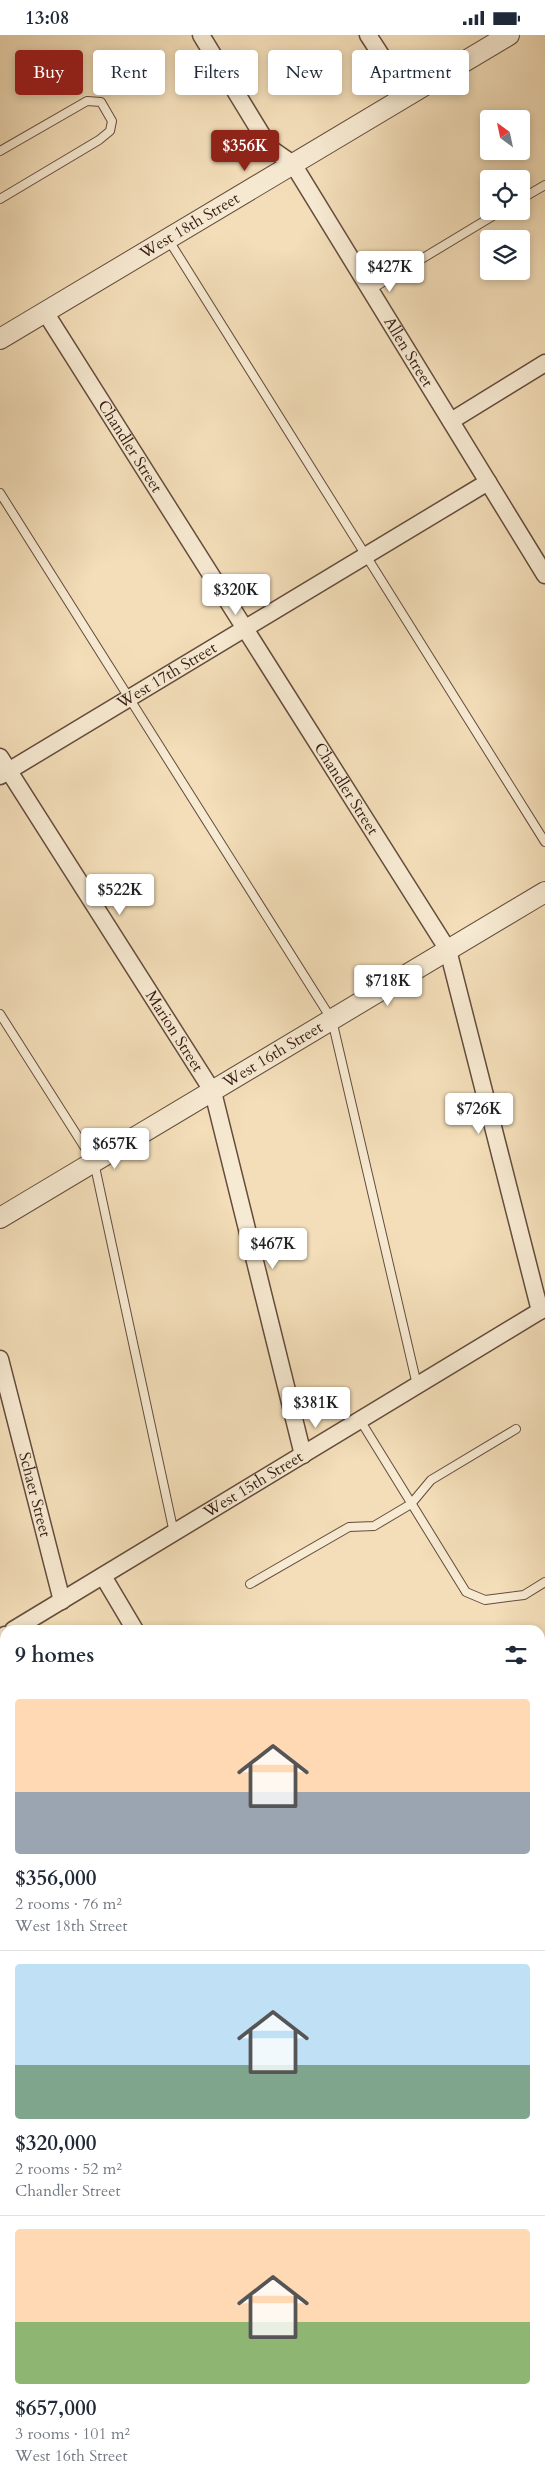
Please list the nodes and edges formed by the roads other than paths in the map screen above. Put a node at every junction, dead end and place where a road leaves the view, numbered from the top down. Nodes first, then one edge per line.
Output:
1 (202, 35) edge
2 (368, 35) edge
3 (508, 35) edge
4 (378, 50) edge
5 (469, 58) edge
6 (407, 95) edge
7 (0, 151) edge
8 (293, 164) junction
9 (545, 185) edge
10 (530, 194) edge
11 (0, 199) edge
12 (486, 220) edge
13 (168, 239) junction
14 (370, 290) junction
15 (45, 312) junction
16 (0, 339) edge
17 (545, 363) edge
18 (451, 421) junction
19 (488, 482) junction
20 (0, 493) edge
21 (366, 556) junction
22 (545, 575) edge
23 (245, 628) junction
24 (129, 698) junction
25 (3, 768) edge
26 (545, 842) edge
27 (545, 892) edge
28 (448, 950) junction
29 (0, 1014) edge
30 (332, 1020) junction
31 (213, 1092) junction
32 (94, 1162) junction
33 (0, 1218) edge
34 (542, 1310) edge
35 (0, 1359) edge
36 (418, 1385) junction
37 (360, 1420) junction
38 (516, 1429) dead end
39 (303, 1455) junction
40 (411, 1504) junction
41 (174, 1533) junction
42 (103, 1576) junction
43 (545, 1582) edge
44 (250, 1585) dead end
45 (62, 1601) junction
46 (21, 1625) edge
47 (132, 1625) edge

1 - 8 street, Allen Street
2 - 4 street
3 - 5 street, West 18th Street
6 - 8 street, West 18th Street
7 - 11 lane
8 - 13 street, West 18th Street
8 - 14 street, Allen Street
9 - 10 lane
12 - 14 lane
13 - 15 street, West 18th Street
13 - 21 lane
14 - 18 street, Allen Street
15 - 16 street, West 18th Street
15 - 23 street, Chandler Street
17 - 18 street
18 - 19 street, Allen Street
19 - 21 street, West 17th Street
19 - 22 street, Allen Street
20 - 24 lane
21 - 23 street, West 17th Street
21 - 26 lane
23 - 24 street, West 17th Street
23 - 28 street, Chandler Street
24 - 25 street, West 17th Street
24 - 30 lane
25 - 31 street, Marion Street
27 - 28 street, West 16th Street
28 - 30 street, West 16th Street
28 - 34 street, Chandler Street
29 - 32 lane
30 - 31 street, West 16th Street
30 - 36 lane
31 - 32 street, West 16th Street
31 - 39 street, Marion Street
32 - 33 street, West 16th Street
32 - 41 lane
34 - 36 street, West 15th Street
35 - 45 street, Schaer Street
36 - 37 street, West 15th Street
37 - 39 street, West 15th Street
37 - 40 lane
38 - 40 lane
39 - 41 street, West 15th Street
40 - 43 lane
40 - 44 lane
41 - 42 street, West 15th Street
42 - 45 street, West 15th Street
42 - 47 street
45 - 46 street, West 15th Street

